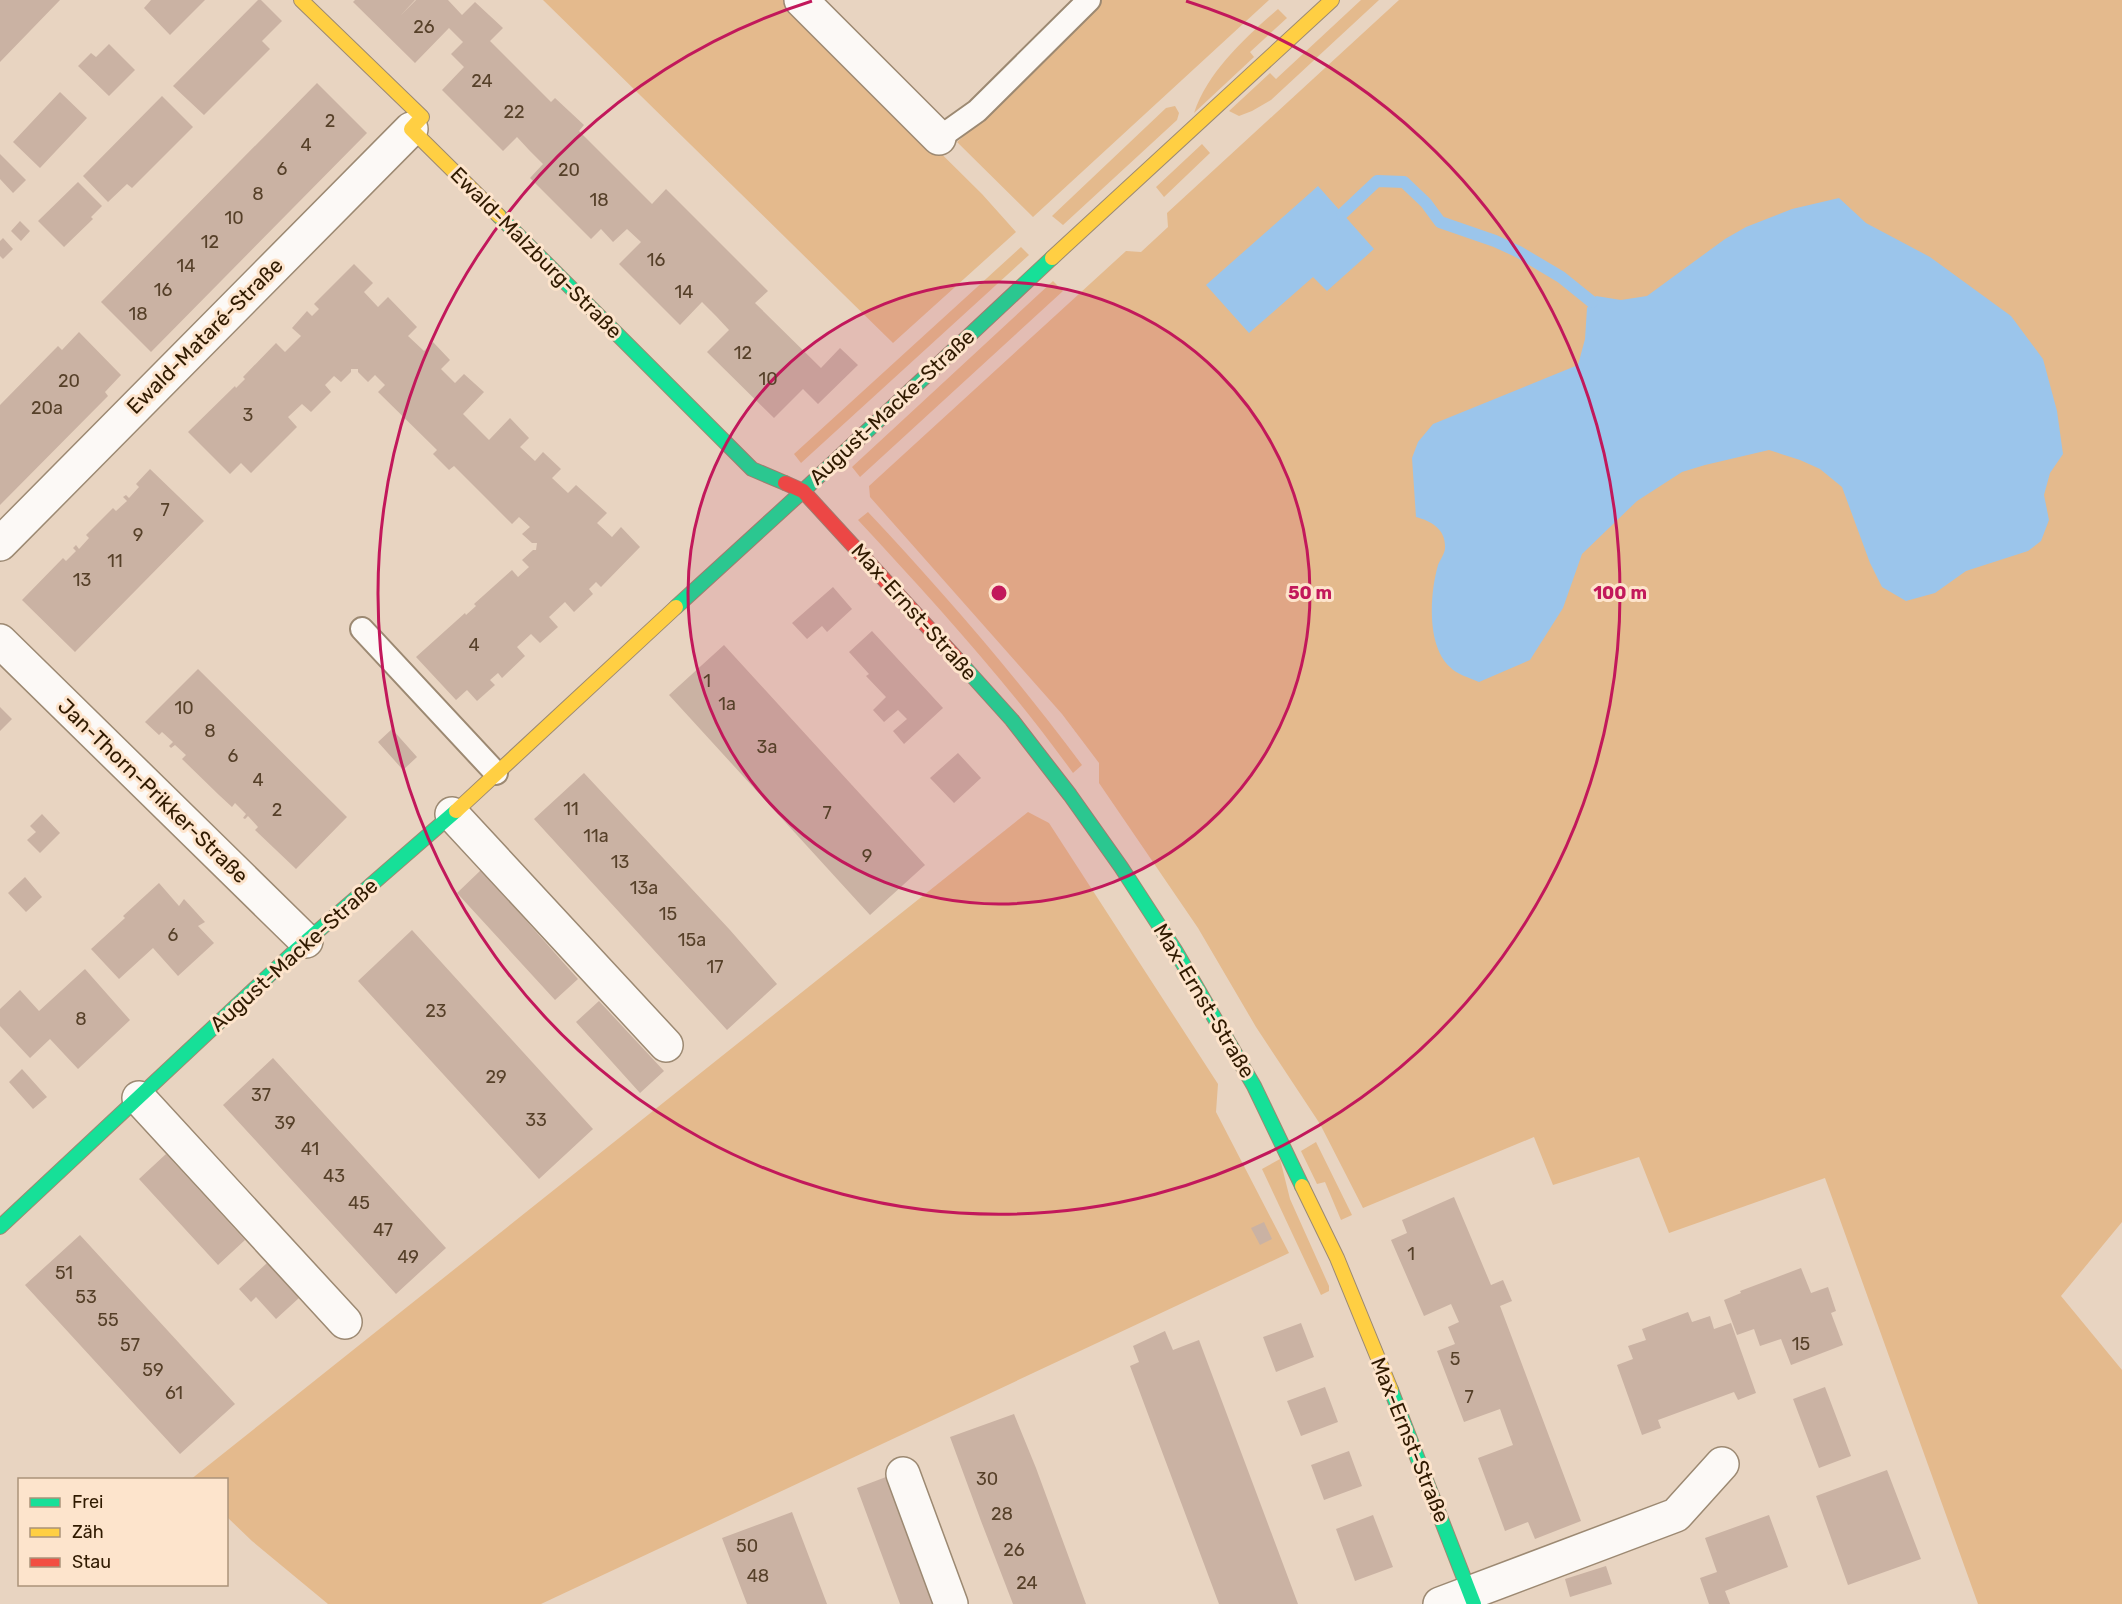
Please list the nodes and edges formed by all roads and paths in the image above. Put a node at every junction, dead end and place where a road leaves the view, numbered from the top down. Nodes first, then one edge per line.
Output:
1 (302, 0) edge
2 (801, 0) edge
3 (1089, 0) edge
4 (1321, 3) edge
5 (411, 129) junction
6 (939, 138) joint
7 (803, 492) junction
8 (0, 544) edge
9 (362, 629) dead end
10 (0, 641) edge
11 (496, 773) junction
12 (452, 814) junction
13 (306, 941) junction
14 (666, 1045) dead end
15 (139, 1098) junction
16 (0, 1227) edge
17 (345, 1322) dead end
18 (1722, 1464) dead end
19 (903, 1474) dead end
20 (1461, 1600) edge
21 (951, 1604) edge

1 - 5 street
2 - 6 street
3 - 6 lane
4 - 7 street, August-Macke-Straße
5 - 7 street, Ewald-Malzburg-Straße
5 - 8 street, Ewald-Mataré-Straße
7 - 11 street, August-Macke-Straße
7 - 20 street, Max-Ernst-Straße
9 - 11 lane
10 - 13 street, Jan-Thorn-Prikker-Straße
11 - 12 street, August-Macke-Straße
12 - 13 street, August-Macke-Straße
12 - 14 street
13 - 15 street, August-Macke-Straße
15 - 16 street, August-Macke-Straße
15 - 17 street
18 - 20 street, Max-Ernst-Straße
19 - 21 street

